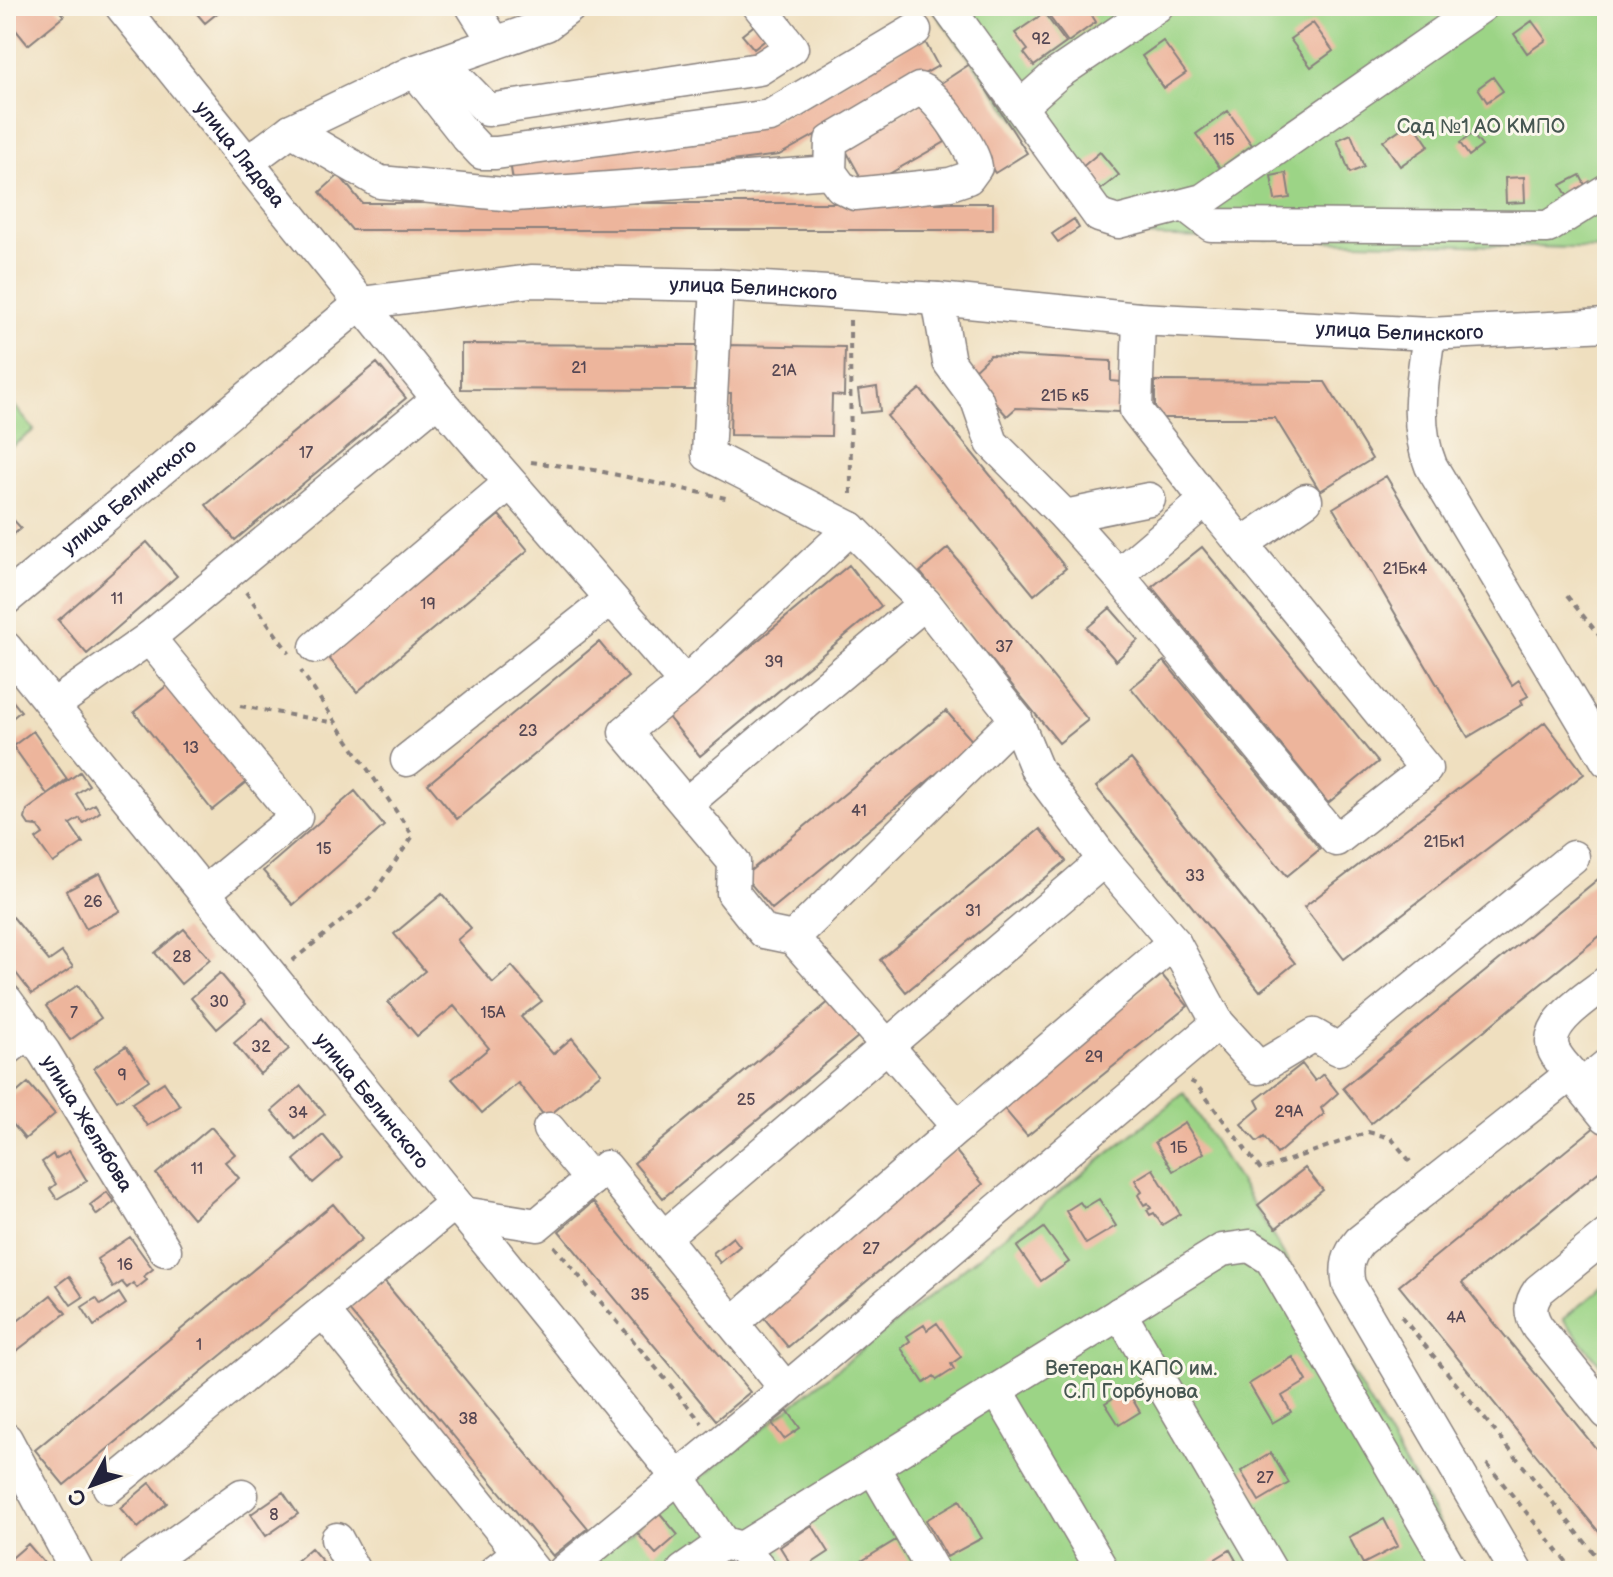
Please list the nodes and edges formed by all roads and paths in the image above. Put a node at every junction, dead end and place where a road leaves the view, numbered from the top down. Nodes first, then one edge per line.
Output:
1 (121, 6) edge
2 (472, 6) edge
3 (571, 6) edge
4 (947, 6) edge
5 (1157, 6) edge
6 (1482, 6) edge
7 (768, 9) edge
8 (915, 30) dead end
9 (495, 43) junction
10 (428, 66) junction
11 (1021, 106) junction
12 (291, 130) junction
13 (248, 162) junction
14 (830, 172) dead end
15 (1607, 190) edge
16 (1185, 205) junction
17 (717, 285) junction
18 (850, 294) junction
19 (938, 299) junction
20 (361, 303) junction
21 (1139, 319) junction
22 (1607, 325) edge
23 (1429, 334) junction
24 (438, 399) junction
25 (487, 456) junction
26 (510, 483) junction
27 (734, 499) dead end
28 (1149, 499) dead end
29 (1206, 500) junction
30 (1306, 500) dead end
31 (1065, 516) junction
32 (851, 528) junction
33 (1242, 544) junction
34 (230, 571) junction
35 (1118, 575) junction
36 (1567, 596) dead end
37 (6, 599) edge
38 (611, 599) junction
39 (925, 603) junction
40 (149, 638) junction
41 (1607, 645) edge
42 (316, 647) dead end
43 (6, 648) edge
44 (685, 683) junction
45 (197, 698) junction
46 (54, 705) junction
47 (1016, 719) junction
48 (336, 723) junction
49 (407, 760) dead end
50 (1607, 761) edge
51 (686, 804) junction
52 (1573, 857) dead end
53 (1104, 860) junction
54 (205, 892) junction
55 (793, 938) junction
56 (1174, 942) junction
57 (272, 977) junction
58 (1607, 982) edge
59 (6, 1000) edge
60 (1218, 1023) junction
61 (18, 1040) edge
62 (888, 1046) junction
63 (1607, 1065) edge
64 (1165, 1069) junction
65 (1576, 1080) junction
66 (1606, 1117) edge
67 (958, 1127) junction
68 (549, 1129) dead end
69 (591, 1180) junction
70 (1430, 1186) junction
71 (459, 1208) junction
72 (537, 1225) junction
73 (1607, 1235) edge
74 (664, 1237) junction
75 (165, 1250) dead end
76 (323, 1311) junction
77 (1120, 1313) junction
78 (1400, 1314) dead end
79 (734, 1322) junction
80 (786, 1389) junction
81 (997, 1390) junction
82 (1607, 1413) edge
83 (6, 1439) edge
84 (719, 1444) junction
85 (873, 1467) junction
86 (677, 1479) junction
87 (109, 1487) dead end
88 (242, 1495) dead end
89 (337, 1539) dead end
90 (742, 1554) edge
91 (516, 1565) edge
92 (1607, 1569) edge
93 (77, 1571) edge
94 (136, 1571) edge
95 (354, 1571) edge
96 (564, 1571) edge
97 (683, 1571) edge
98 (933, 1571) edge
99 (1103, 1571) edge
100 (1271, 1571) edge
101 (1452, 1571) edge
102 (1516, 1571) edge

1 - 13 street, улица Лядова
2 - 9 street
3 - 9 street
4 - 11 street
5 - 11 street
6 - 16 street
7 - 10 street
8 - 10 street
9 - 10 street
10 - 12 street
11 - 16 street
12 - 13 street
12 - 14 street
13 - 20 street, улица Лядова
15 - 16 street
17 - 18 street, улица Белинского
17 - 20 street, улица Белинского
17 - 32 street
18 - 19 street, улица Белинского
18 - 32 path
19 - 21 street, улица Белинского
19 - 31 street
20 - 24 street, улица Лядова
20 - 37 street, улица Белинского
21 - 23 street, улица Белинского
21 - 29 street
22 - 23 street, улица Белинского
23 - 50 street
24 - 25 street, улица Лядова
24 - 34 street
25 - 26 street, улица Лядова
25 - 27 path
26 - 38 street, улица Лядова
26 - 42 street
28 - 31 street
29 - 33 street
29 - 35 street
30 - 33 street
31 - 35 street
32 - 39 street
32 - 44 street
33 - 35 street
34 - 40 street
34 - 48 path
36 - 41 path
38 - 44 street, улица Лядова
38 - 49 street
39 - 47 street
39 - 51 street
40 - 45 street
40 - 46 street
43 - 46 street, улица Белинского
44 - 51 street
45 - 48 path
45 - 54 street
46 - 54 street, улица Белинского
47 - 53 street
47 - 55 street
48 - 57 path
51 - 55 street
52 - 60 street
53 - 56 street
53 - 62 street
54 - 57 street, улица Белинского
55 - 62 street
56 - 60 street
56 - 67 street
57 - 71 street, улица Белинского
58 - 65 street
59 - 61 street, улица Желябова
60 - 64 street
61 - 75 street, улица Желябова
62 - 67 street
62 - 74 street
63 - 65 street
64 - 70 path
64 - 80 street
65 - 66 street
65 - 70 street
67 - 79 street
68 - 69 street
69 - 72 street
69 - 74 street
70 - 102 street
71 - 72 street
71 - 76 street
71 - 86 street, улица Белинского
72 - 84 path
73 - 82 street
74 - 79 street
76 - 87 street
76 - 91 street
77 - 81 street
77 - 100 street
77 - 101 street
78 - 92 path
79 - 80 street
80 - 84 street
81 - 85 street
81 - 99 street
83 - 93 street
84 - 86 street
85 - 90 street
85 - 98 street
86 - 90 street, улица Белинского
86 - 96 street
88 - 94 street
89 - 95 street
90 - 97 street

